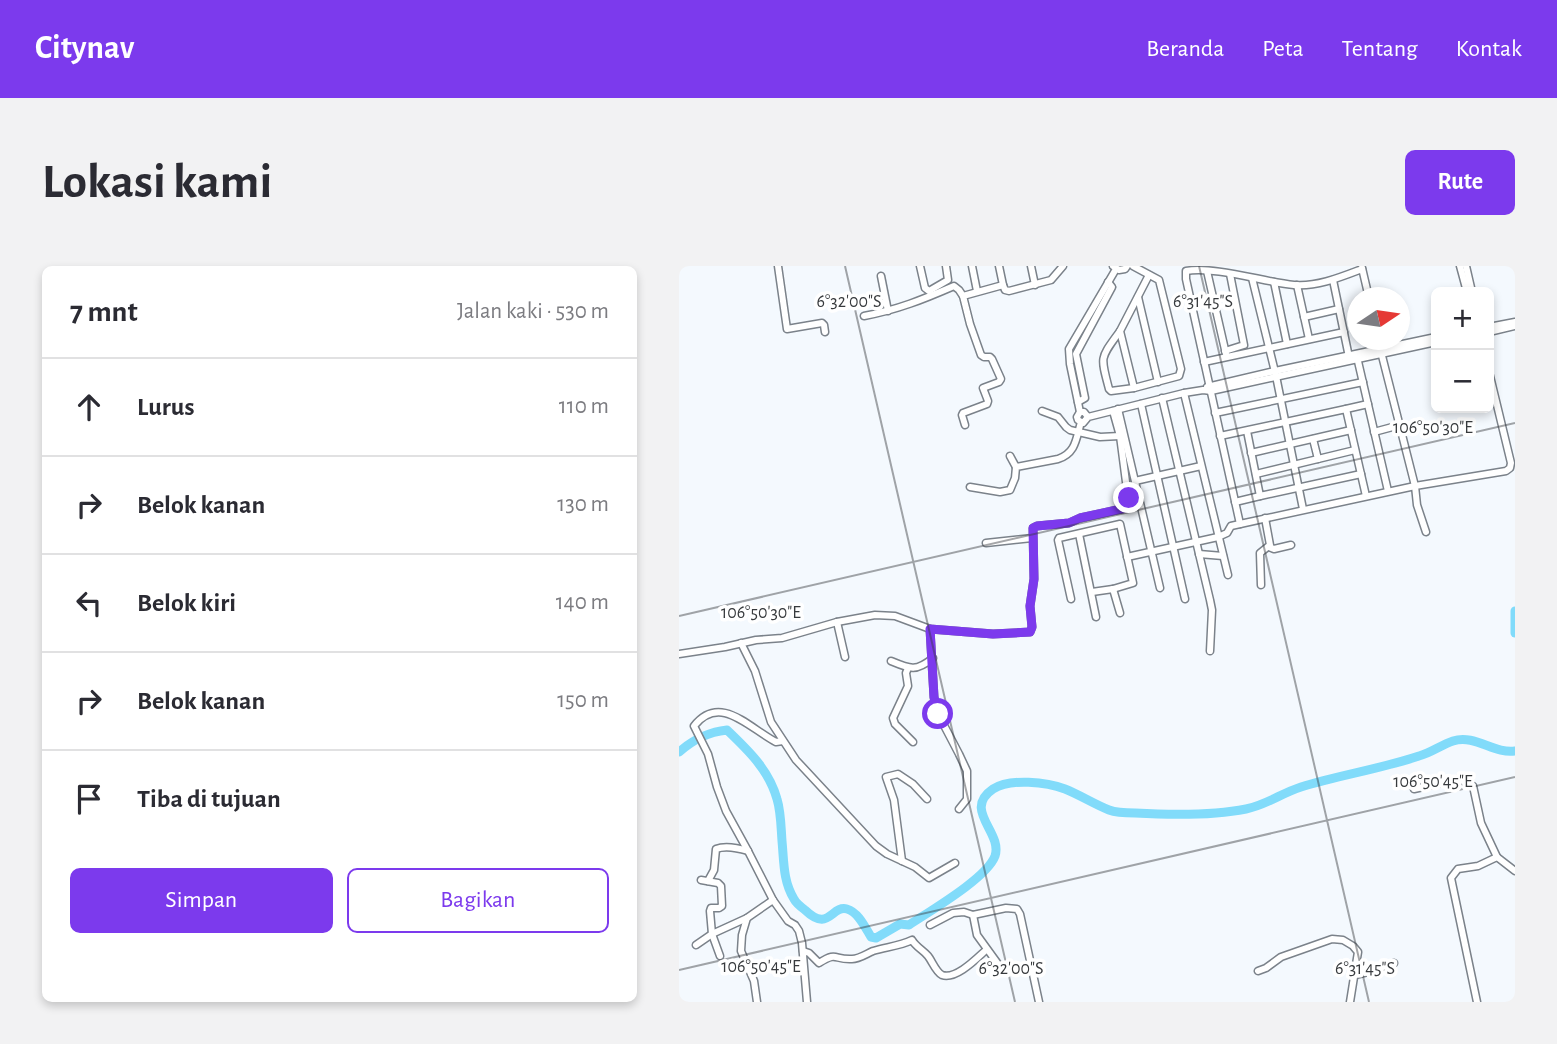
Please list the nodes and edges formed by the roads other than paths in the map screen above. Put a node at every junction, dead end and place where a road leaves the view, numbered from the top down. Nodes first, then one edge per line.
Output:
1 (778, 266) edge
2 (920, 266) edge
3 (946, 266) edge
4 (972, 266) edge
5 (999, 266) edge
6 (1031, 266) edge
7 (1063, 266) edge
8 (1127, 266) edge
9 (1133, 266) edge
10 (1460, 266) edge
11 (1466, 266) edge
12 (1114, 268) edge
13 (1362, 268) edge
14 (1207, 271) junction
15 (1230, 274) junction
16 (1149, 275) junction
17 (881, 276) dead end
18 (1252, 278) junction
19 (1333, 280) junction
20 (1274, 282) junction
21 (1003, 285) junction
22 (1035, 285) junction
23 (1297, 285) junction
24 (1366, 287) edge
25 (1466, 287) edge
26 (1471, 287) edge
27 (978, 291) junction
28 (963, 296) junction
29 (1138, 297) junction
30 (1339, 309) junction
31 (888, 311) junction
32 (1129, 313) junction
33 (864, 316) dead end
34 (1304, 317) junction
35 (1143, 321) junction
36 (1515, 324) edge
37 (1494, 328) edge
38 (1120, 331) junction
39 (825, 332) dead end
40 (1344, 332) junction
41 (1309, 339) junction
42 (1431, 341) edge
43 (1287, 344) junction
44 (1268, 348) junction
45 (1381, 351) junction
46 (1226, 354) junction
47 (1353, 357) junction
48 (1204, 362) junction
49 (1275, 373) junction
50 (1159, 382) junction
51 (1363, 382) junction
52 (1134, 388) junction
53 (1207, 389) junction
54 (1184, 393) junction
55 (1494, 393) edge
56 (1162, 398) junction
57 (1281, 400) junction
58 (1141, 404) junction
59 (1368, 404) junction
60 (1346, 409) junction
61 (1116, 410) junction
62 (1042, 411) dead end
63 (1080, 412) junction
64 (1215, 413) junction
65 (1088, 417) junction
66 (1081, 422) junction
67 (1286, 422) junction
68 (965, 425) dead end
69 (1400, 425) junction
70 (1247, 430) junction
71 (1351, 430) junction
72 (1078, 432) junction
73 (1374, 432) junction
74 (1120, 436) junction
75 (1220, 436) junction
76 (1313, 439) junction
77 (1290, 444) junction
78 (1355, 450) junction
79 (1251, 453) junction
80 (1010, 456) dead end
81 (1318, 459) junction
82 (1294, 465) junction
83 (1201, 466) junction
84 (1016, 467) junction
85 (1178, 471) junction
86 (1256, 474) junction
87 (1361, 474) junction
88 (1157, 476) junction
89 (1135, 481) junction
90 (1415, 486) junction
91 (970, 487) dead end
92 (1299, 488) junction
93 (1388, 491) junction
94 (1260, 496) junction
95 (1366, 496) junction
96 (1235, 502) junction
97 (1304, 509) junction
98 (1265, 518) junction
99 (1240, 524) junction
100 (1426, 533) dead end
101 (1079, 534) junction
102 (1218, 537) junction
103 (1032, 538) junction
104 (1195, 541) junction
105 (986, 543) dead end
106 (1291, 545) dead end
107 (1174, 546) junction
108 (1269, 547) junction
109 (1151, 552) junction
110 (1199, 554) junction
111 (1223, 556) junction
112 (1127, 557) junction
113 (1228, 575) dead end
114 (1262, 585) dead end
115 (1160, 588) dead end
116 (1114, 589) junction
117 (1092, 592) junction
118 (1070, 599) dead end
119 (1185, 599) dead end
120 (1120, 613) dead end
121 (1096, 617) dead end
122 (837, 622) junction
123 (930, 629) junction
124 (741, 643) junction
125 (1210, 651) dead end
126 (679, 654) edge
127 (845, 657) dead end
128 (933, 658) junction
129 (891, 661) dead end
130 (908, 668) junction
131 (783, 741) junction
132 (913, 742) dead end
133 (1414, 789) dead end
134 (927, 799) dead end
135 (959, 809) dead end
136 (748, 851) junction
137 (1497, 857) junction
138 (902, 861) junction
139 (955, 863) dead end
140 (1515, 871) edge
141 (773, 900) junction
142 (973, 915) junction
143 (747, 918) junction
144 (930, 925) dead end
145 (712, 934) junction
146 (696, 945) dead end
147 (986, 950) junction
148 (803, 951) junction
149 (720, 956) dead end
150 (1394, 963) dead end
151 (998, 964) dead end
152 (1258, 971) dead end
153 (1355, 975) junction
154 (757, 1002) edge
155 (807, 1002) edge
156 (1039, 1002) edge
157 (1350, 1002) edge
158 (1477, 1002) edge

1 - 39 street
2 - 3 street
4 - 27 street
5 - 21 street
6 - 22 street
7 - 22 street
8 - 12 street
9 - 16 street
10 - 25 street
11 - 26 street
12 - 63 street
13 - 19 street
13 - 24 street
14 - 15 street
14 - 46 street
14 - 48 street
15 - 18 street
15 - 46 street
16 - 29 street
16 - 50 street
17 - 31 street
18 - 20 street
18 - 44 street
19 - 23 street
19 - 30 street
20 - 23 street
20 - 43 street
21 - 22 street
21 - 27 street
23 - 34 street
27 - 28 street
28 - 31 street
28 - 68 street
29 - 32 street
29 - 35 street
30 - 34 street
30 - 40 street
31 - 33 street
32 - 35 street
32 - 38 street
34 - 41 street
35 - 50 street
36 - 37 street
38 - 52 street
38 - 52 street
40 - 41 street
40 - 47 street
41 - 43 street
42 - 45 street
43 - 44 street
44 - 46 street
44 - 49 street
45 - 47 street
45 - 69 street
46 - 48 street
47 - 49 street
47 - 51 street
48 - 53 street
49 - 53 street
49 - 57 street
50 - 52 street
51 - 57 street
51 - 59 street
53 - 54 street
53 - 64 street
54 - 56 street
54 - 83 street
55 - 90 street
56 - 58 street
56 - 85 street
57 - 64 street
57 - 67 street
58 - 61 street
58 - 88 street
59 - 60 street
59 - 73 street
60 - 67 street
60 - 71 street
61 - 65 street
61 - 74 street
61 - 89 street
62 - 72 street
63 - 65 street
63 - 66 street
64 - 75 street
65 - 66 street
66 - 72 street
67 - 70 street
67 - 77 street
69 - 73 street
69 - 90 street
70 - 75 street
70 - 79 street
71 - 76 street
71 - 78 street
72 - 74 street
72 - 84 street
73 - 93 street
74 - 103 street
75 - 96 street
76 - 77 street
76 - 81 street
77 - 79 street
77 - 82 street
78 - 81 street
78 - 87 street
79 - 86 street
80 - 84 street
81 - 82 street
82 - 86 street
82 - 92 street
83 - 85 street
83 - 102 street
84 - 91 street
85 - 88 street
85 - 104 street
86 - 94 street
87 - 92 street
87 - 95 street
88 - 89 street
88 - 107 street
89 - 109 street
90 - 93 street
90 - 100 street
92 - 94 street
92 - 97 street
93 - 95 street
94 - 96 street
95 - 97 street
96 - 99 street
97 - 98 street
98 - 99 street
98 - 108 street
99 - 102 street
101 - 112 street
101 - 117 street
101 - 118 street
102 - 104 street
102 - 111 street
103 - 105 street
103 - 123 street
104 - 107 street
104 - 110 street
106 - 108 street
107 - 109 street
107 - 119 street
108 - 114 street
109 - 112 street
109 - 115 street
110 - 111 street
110 - 125 street
111 - 113 street
112 - 116 street
116 - 117 street
116 - 120 street
117 - 121 street
122 - 123 street
122 - 124 street
122 - 127 street
123 - 128 street
124 - 126 street
124 - 131 street
128 - 130 street
128 - 135 street
129 - 130 street
130 - 132 street
131 - 136 street
131 - 138 street
133 - 137 street
134 - 138 street
136 - 141 street
136 - 145 street
137 - 140 street
137 - 158 street
138 - 139 street
141 - 143 street
141 - 148 street
142 - 144 street
142 - 147 street
142 - 156 street
143 - 145 street
143 - 154 street
145 - 146 street
145 - 149 street
147 - 148 street
147 - 151 street
148 - 155 street
150 - 153 street
152 - 153 street
153 - 157 street

